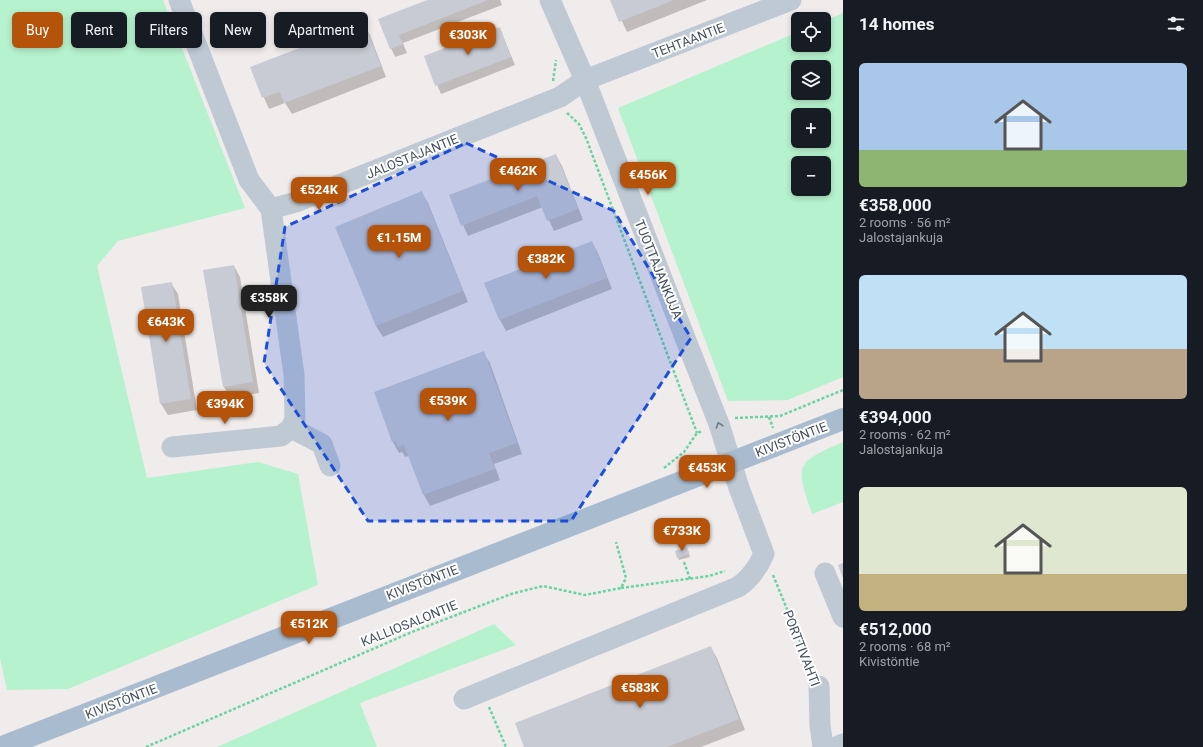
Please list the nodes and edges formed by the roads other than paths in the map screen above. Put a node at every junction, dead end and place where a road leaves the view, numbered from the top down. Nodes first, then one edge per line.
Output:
1 (179, 0) edge
2 (550, 0) edge
3 (791, 0) edge
4 (584, 80) junction
5 (271, 209) junction
6 (843, 418) edge
7 (305, 428) junction
8 (172, 447) dead end
9 (730, 462) junction
10 (330, 466) dead end
11 (825, 573) dead end
12 (843, 617) edge
13 (819, 686) road end
14 (464, 699) dead end
15 (843, 744) edge
16 (2, 747) edge
17 (823, 747) edge
18 (836, 747) edge

1 - 5 street
2 - 4 street, TUOTTAJANKUJA
3 - 4 street, TEHTAANTIE
4 - 5 street, JALOSTAJANTIE
9 -> 4 street, TUOTTAJANKUJA
5 - 7 street
6 - 9 main road, KIVISTÖNTIE
7 - 8 street
7 - 10 street
9 - 14 street, TUOTTAJANKUJA
9 - 16 main road, KIVISTÖNTIE
11 - 12 street
13 - 17 street, PORTTIVAHTI
15 - 18 street

